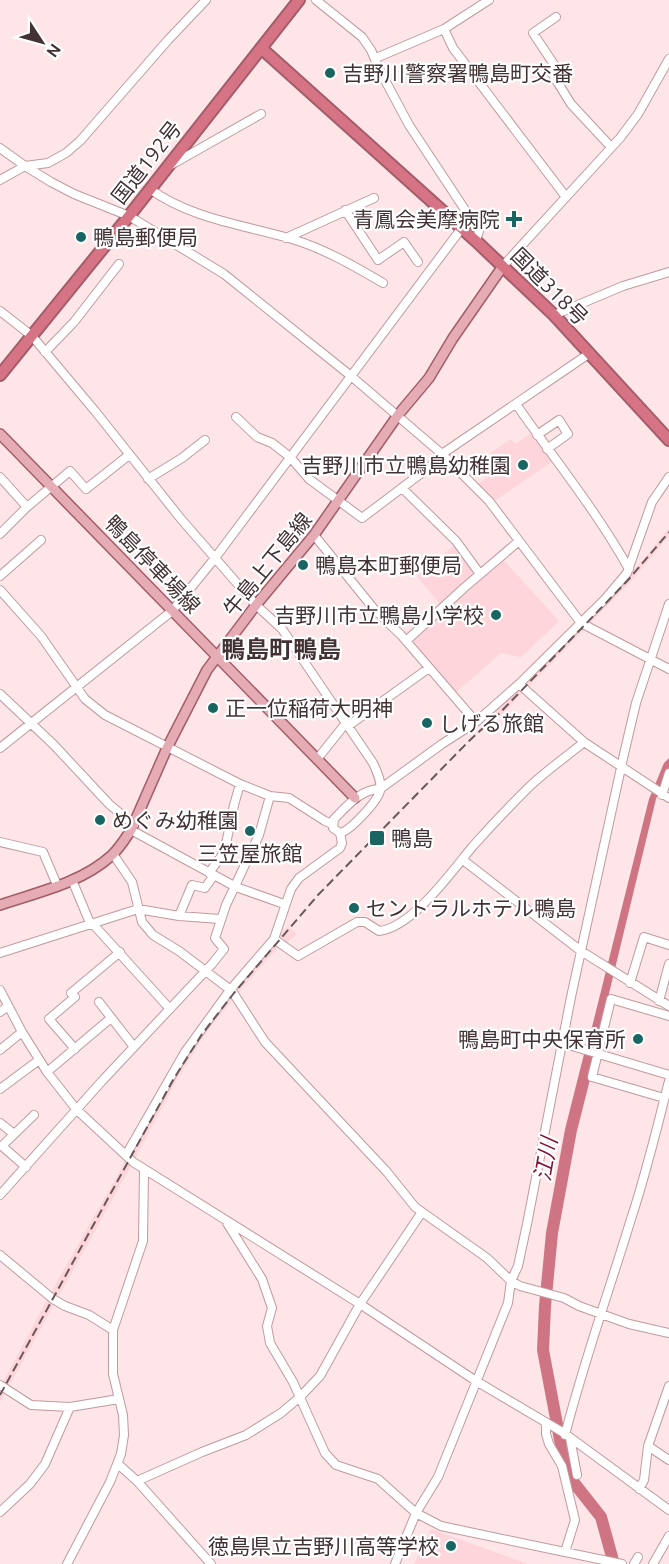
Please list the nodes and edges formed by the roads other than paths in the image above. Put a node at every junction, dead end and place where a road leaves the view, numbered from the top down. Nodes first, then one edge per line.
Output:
1 (206, 0) edge
2 (299, 0) edge
3 (316, 0) edge
4 (489, 0) edge
5 (556, 17) dead end
6 (444, 29) junction
7 (261, 48) junction
8 (376, 58) junction
9 (669, 59) edge
10 (261, 114) dead end
11 (611, 147) junction
12 (0, 148) edge
13 (26, 166) junction
14 (168, 166) junction
15 (0, 180) edge
16 (150, 189) junction
17 (566, 197) junction
18 (374, 198) dead end
19 (345, 210) junction
20 (129, 216) junction
21 (461, 228) junction
22 (286, 238) junction
23 (476, 241) junction
24 (418, 262) dead end
25 (119, 264) dead end
26 (503, 266) junction
27 (669, 272) edge
28 (383, 283) dead end
29 (0, 311) edge
30 (554, 315) junction
31 (32, 336) junction
32 (45, 352) junction
33 (590, 353) junction
34 (0, 375) edge
35 (351, 376) junction
36 (516, 404) junction
37 (398, 415) junction
38 (236, 417) dead end
39 (0, 434) edge
40 (537, 435) junction
41 (205, 440) dead end
42 (669, 440) edge
43 (547, 449) junction
44 (129, 455) junction
45 (443, 455) junction
46 (290, 457) junction
47 (0, 477) edge
48 (669, 477) edge
49 (148, 479) junction
50 (52, 485) junction
51 (402, 488) junction
52 (338, 502) junction
53 (27, 507) junction
54 (0, 534) edge
55 (314, 535) junction
56 (41, 540) dead end
57 (519, 541) junction
58 (215, 558) junction
59 (628, 569) junction
60 (480, 574) junction
61 (0, 576) edge
62 (0, 590) edge
63 (669, 603) edge
64 (256, 605) junction
65 (172, 611) junction
66 (580, 623) junction
67 (406, 641) junction
68 (218, 656) junction
69 (651, 660) junction
70 (429, 668) junction
71 (668, 669) edge
72 (519, 684) junction
73 (76, 687) junction
74 (1, 696) edge
75 (476, 722) junction
76 (30, 723) junction
77 (347, 725) junction
78 (584, 742) junction
79 (0, 748) edge
80 (168, 748) junction
81 (318, 758) junction
82 (622, 767) junction
83 (669, 773) edge
84 (240, 784) junction
85 (380, 789) junction
86 (270, 796) junction
87 (664, 796) edge
88 (355, 798) junction
89 (367, 810) junction
90 (332, 824) junction
91 (132, 827) junction
92 (340, 833) junction
93 (0, 842) edge
94 (113, 855) junction
95 (463, 860) junction
96 (212, 874) junction
97 (72, 880) junction
98 (57, 885) junction
99 (236, 887) junction
100 (0, 904) edge
101 (284, 904) junction
102 (138, 909) junction
103 (179, 916) junction
104 (220, 919) junction
105 (91, 923) junction
106 (274, 939) junction
107 (669, 945) edge
108 (582, 951) junction
109 (120, 952) junction
110 (0, 953) edge
111 (669, 964) edge
112 (204, 971) junction
113 (630, 983) junction
114 (0, 990) edge
115 (230, 990) junction
116 (659, 1001) junction
117 (99, 1002) dead end
118 (8, 1006) junction
119 (669, 1006) edge
120 (170, 1009) junction
121 (0, 1012) edge
122 (669, 1016) edge
123 (111, 1018) junction
124 (22, 1032) junction
125 (562, 1043) junction
126 (134, 1047) junction
127 (75, 1049) junction
128 (0, 1050) edge
129 (598, 1054) junction
130 (39, 1060) junction
131 (47, 1072) junction
132 (669, 1075) edge
133 (669, 1081) edge
134 (0, 1089) edge
135 (664, 1098) junction
136 (76, 1110) junction
137 (34, 1115) dead end
138 (0, 1123) edge
139 (14, 1134) junction
140 (126, 1155) junction
141 (26, 1167) junction
142 (144, 1169) junction
143 (0, 1196) edge
144 (422, 1212) junction
145 (226, 1221) junction
146 (0, 1256) edge
147 (511, 1281) junction
148 (360, 1304) junction
149 (600, 1313) junction
150 (113, 1330) junction
151 (669, 1333) edge
152 (476, 1381) junction
153 (0, 1385) edge
154 (669, 1386) edge
155 (300, 1397) junction
156 (118, 1399) junction
157 (70, 1407) junction
158 (548, 1424) junction
159 (566, 1435) junction
160 (648, 1446) junction
161 (669, 1460) edge
162 (118, 1464) junction
163 (578, 1475) dead end
164 (137, 1481) junction
165 (639, 1490) junction
166 (669, 1510) edge
167 (0, 1512) edge
168 (416, 1513) junction
169 (669, 1536) edge
170 (565, 1552) junction
171 (67, 1564) edge
172 (211, 1564) edge
173 (395, 1564) edge
174 (622, 1564) edge
175 (653, 1564) edge

1 - 13 street
2 - 7 highway, 国道192号
3 - 8 street
4 - 6 street
5 - 11 street
6 - 8 street
6 - 17 street
7 - 14 highway, 国道192号
7 - 21 highway, 国道318号
8 - 23 street
9 - 11 street
10 - 14 street
11 - 17 street
12 - 13 street
13 - 15 street
13 - 20 street
14 - 16 highway, 国道192号
16 - 20 highway, 国道192号
16 - 22 street
17 - 26 street
18 - 19 street
19 - 22 street
19 - 24 street
20 - 31 highway, 国道192号
20 - 35 street
21 - 23 highway, 国道318号
21 - 35 street
22 - 28 street
23 - 26 highway, 国道318号
25 - 32 street
26 - 30 highway, 国道318号
26 - 37 main road, 牛島上下島線
27 - 30 street
29 - 31 street
30 - 33 highway, 国道318号
31 - 32 street
31 - 34 highway, 国道192号
32 - 44 street
33 - 36 street
33 - 42 highway, 国道318号
35 - 37 street
35 - 46 street
36 - 40 street
36 - 45 street
37 - 45 street
37 - 52 main road, 牛島上下島線
38 - 46 street
39 - 50 main road, 鴨島停車場線
40 - 43 street
40 - 43 street
41 - 49 street
43 - 59 street
44 - 49 street
44 - 50 street
45 - 51 street
45 - 57 street
46 - 52 street
46 - 58 street
47 - 53 street
48 - 59 street
49 - 58 street
50 - 53 street
50 - 65 main road, 鴨島停車場線
51 - 52 street
51 - 60 street
52 - 55 main road, 牛島上下島線
53 - 54 street
55 - 64 main road, 牛島上下島線
55 - 67 street
56 - 61 street
57 - 60 street
57 - 66 street
58 - 64 street
58 - 65 street
59 - 66 street
60 - 67 street
62 - 73 street
63 - 69 street
64 - 68 main road, 牛島上下島線
64 - 77 street
65 - 68 main road, 鴨島停車場線
65 - 73 street
66 - 69 street
66 - 72 street
67 - 70 street
68 - 80 main road, 牛島上下島線
68 - 81 main road, 鴨島停車場線
69 - 71 street
69 - 82 street
70 - 75 street
70 - 77 street
72 - 75 street
72 - 78 street
73 - 76 street
73 - 80 street
74 - 76 street
75 - 85 street
76 - 79 street
76 - 91 street
77 - 81 street
77 - 85 street
78 - 82 street
78 - 95 street
80 - 84 street
80 - 91 main road, 牛島上下島線
81 - 88 main road, 鴨島停車場線
82 - 87 street
82 - 108 street
83 - 87 street
84 - 86 street
84 - 96 street
85 - 88 street
85 - 89 street
86 - 90 street
86 - 99 street
88 - 89 street
88 - 90 street
89 - 92 street
90 - 92 street
91 - 94 main road, 牛島上下島線
91 - 96 street
92 - 101 street
93 - 98 street
94 - 97 main road, 牛島上下島線
94 - 102 street
95 - 106 street
95 - 108 street
96 - 99 street
96 - 103 street
97 - 98 main road, 牛島上下島線
97 - 105 street
98 - 100 main road, 牛島上下島線
99 - 101 street
99 - 104 street
101 - 106 street
102 - 103 street
102 - 105 street
102 - 112 street
103 - 104 street
104 - 112 street
105 - 109 street
105 - 110 street
106 - 115 street
107 - 113 street
108 - 113 street
108 - 125 street
109 - 120 street
109 - 127 street
111 - 116 street
112 - 115 street
112 - 120 street
113 - 116 street
114 - 118 street
115 - 140 street
115 - 144 street
116 - 119 street
117 - 123 street
118 - 121 street
118 - 124 street
120 - 126 street
122 - 129 street
123 - 126 street
123 - 127 street
124 - 128 street
124 - 130 street
125 - 129 street
125 - 147 street
126 - 136 street
127 - 131 street
129 - 132 street
129 - 135 street
130 - 131 street
130 - 134 street
131 - 136 street
133 - 135 street
135 - 149 street
136 - 140 street
136 - 141 street
137 - 139 street
138 - 139 street
139 - 141 street
140 - 142 street
141 - 143 street
142 - 145 street
142 - 150 street
144 - 147 street
144 - 148 street
145 - 148 street
145 - 155 street
146 - 150 street
147 - 149 street
147 - 152 street
148 - 152 street
148 - 155 street
149 - 151 street
149 - 159 street
150 - 156 street
152 - 158 street
152 - 168 street
153 - 157 street
154 - 160 street
155 - 164 street
155 - 168 street
156 - 157 street
156 - 162 street
157 - 167 street
158 - 159 street
158 - 170 street
159 - 163 street
159 - 165 street
160 - 161 street
160 - 165 street
162 - 164 street
162 - 171 street
164 - 172 street
165 - 166 street
168 - 170 street
168 - 173 street
169 - 175 street
170 - 174 street

